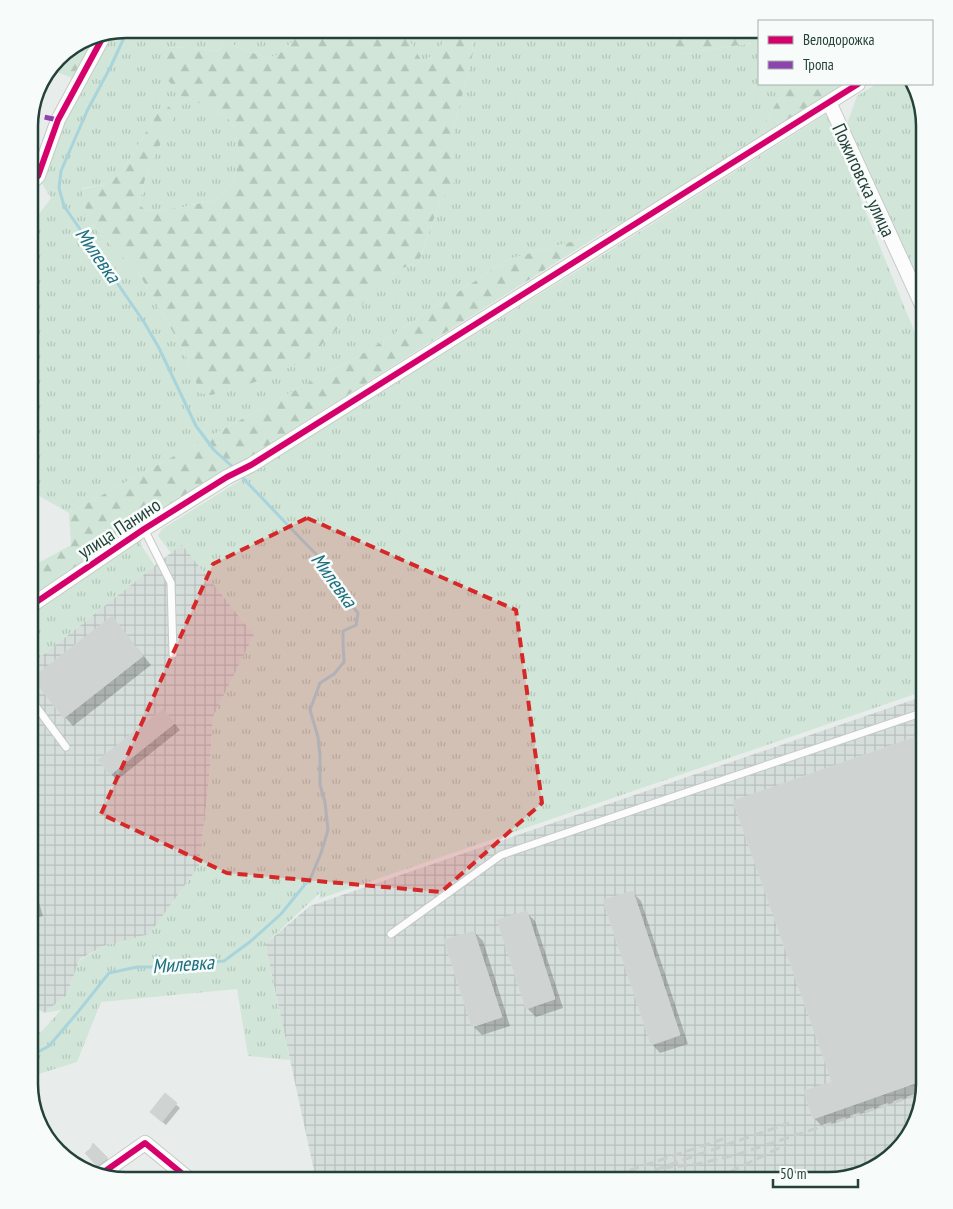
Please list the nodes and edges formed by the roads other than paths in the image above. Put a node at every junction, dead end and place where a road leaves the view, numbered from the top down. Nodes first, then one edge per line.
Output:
1 (101, 41) edge
2 (856, 85) edge
3 (829, 102) junction
4 (38, 176) edge
5 (916, 292) edge
6 (144, 529) junction
7 (38, 601) edge
8 (173, 654) dead end
9 (38, 709) edge
10 (916, 715) edge
11 (66, 747) dead end
12 (391, 934) dead end
13 (107, 1170) edge
14 (180, 1172) edge

1 - 4 street
2 - 3 street, улица Панино
3 - 5 street, Пожиговска улица
3 - 6 street, улица Панино
6 - 7 street, улица Панино
6 - 8 lane
9 - 11 lane
10 - 12 lane
13 - 14 street

